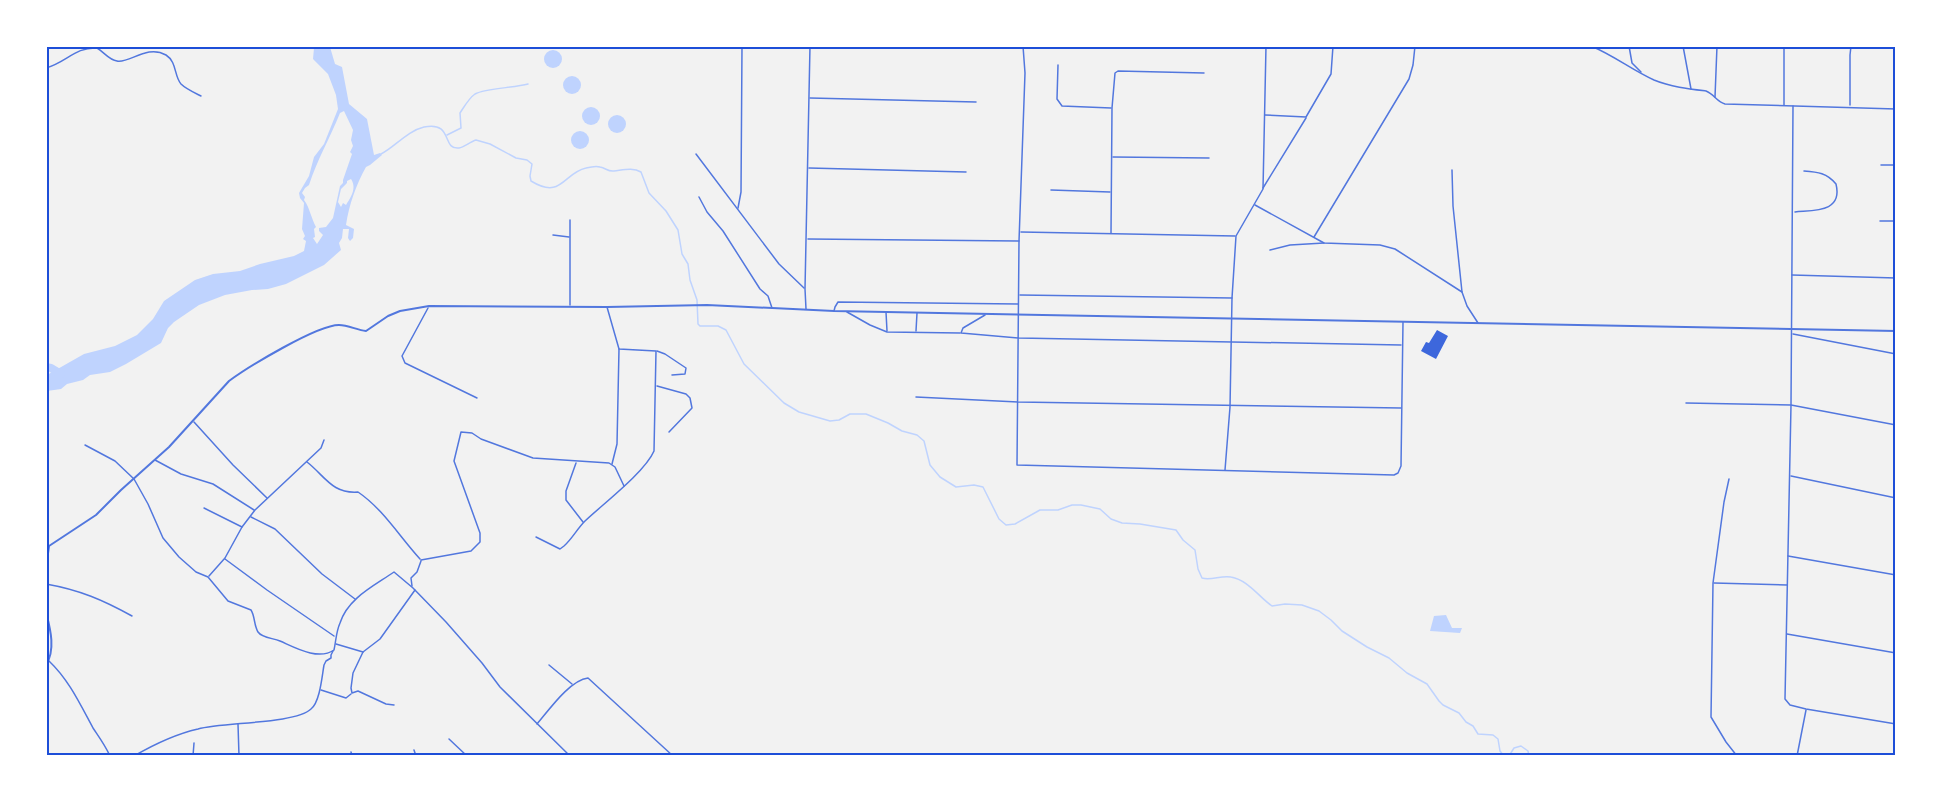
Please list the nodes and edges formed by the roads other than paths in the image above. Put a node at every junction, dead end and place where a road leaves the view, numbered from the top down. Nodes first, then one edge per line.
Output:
1 (742, 46) edge
2 (810, 46) edge
3 (1023, 46) edge
4 (1266, 46) edge
5 (1333, 46) edge
6 (1415, 46) edge
7 (1591, 46) edge
8 (1629, 46) edge
9 (1683, 46) edge
10 (1717, 46) edge
11 (1784, 46) edge
12 (1851, 46) edge
13 (1058, 66) dead end
14 (46, 68) edge
15 (1204, 73) dead end
16 (1642, 74) junction
17 (1691, 89) junction
18 (201, 96) dead end
19 (809, 98) junction
20 (1715, 98) junction
21 (976, 102) dead end
22 (1784, 106) junction
23 (1793, 106) junction
24 (1850, 107) junction
25 (1112, 108) junction
26 (1896, 109) edge
27 (1264, 115) junction
28 (1306, 117) junction
29 (696, 154) dead end
30 (1112, 157) junction
31 (1209, 158) dead end
32 (1881, 165) dead end
33 (1896, 165) edge
34 (808, 168) junction
35 (1452, 170) dead end
36 (1804, 171) dead end
37 (966, 172) dead end
38 (1263, 189) junction
39 (1052, 190) dead end
40 (1111, 192) junction
41 (699, 197) dead end
42 (1254, 204) junction
43 (738, 209) junction
44 (1794, 212) junction
45 (570, 220) dead end
46 (1880, 221) dead end
47 (1896, 221) edge
48 (1020, 232) junction
49 (1111, 233) junction
50 (553, 235) dead end
51 (1236, 236) junction
52 (570, 237) junction
53 (1313, 238) junction
54 (807, 239) junction
55 (1020, 241) junction
56 (1324, 243) junction
57 (1270, 250) dead end
58 (1792, 275) junction
59 (1896, 278) edge
60 (805, 289) junction
61 (1462, 292) junction
62 (1019, 295) junction
63 (1233, 298) junction
64 (1019, 304) junction
65 (429, 306) junction
66 (570, 306) junction
67 (607, 307) junction
68 (772, 309) junction
69 (806, 310) junction
70 (834, 311) junction
71 (847, 312) junction
72 (886, 312) junction
73 (917, 313) junction
74 (987, 314) junction
75 (1019, 315) junction
76 (1232, 319) junction
77 (1403, 321) junction
78 (1478, 323) junction
79 (1791, 329) junction
80 (1896, 331) edge
81 (887, 332) junction
82 (915, 332) junction
83 (961, 333) junction
84 (1792, 334) junction
85 (1019, 338) junction
86 (1231, 342) junction
87 (1402, 345) junction
88 (619, 349) junction
89 (656, 351) junction
90 (1896, 354) edge
91 (672, 375) dead end
92 (656, 386) junction
93 (916, 397) dead end
94 (477, 398) dead end
95 (1018, 402) junction
96 (1686, 403) dead end
97 (1791, 405) junction
98 (1230, 407) junction
99 (1402, 408) junction
100 (194, 421) junction
101 (1896, 425) edge
102 (669, 432) dead end
103 (324, 440) dead end
104 (85, 445) dead end
105 (154, 460) junction
106 (306, 462) junction
107 (577, 462) junction
108 (612, 464) junction
109 (1225, 471) junction
110 (1789, 476) junction
111 (134, 479) junction
112 (1729, 479) dead end
113 (624, 486) junction
114 (267, 498) junction
115 (1896, 498) edge
116 (204, 508) dead end
117 (255, 510) junction
118 (251, 516) junction
119 (583, 522) junction
120 (242, 527) junction
121 (536, 537) dead end
122 (48, 546) edge
123 (1788, 556) junction
124 (225, 558) junction
125 (421, 560) junction
126 (46, 568) edge
127 (1896, 574) edge
128 (208, 577) junction
129 (1713, 583) junction
130 (46, 584) edge
131 (1787, 585) junction
132 (413, 588) junction
133 (415, 591) junction
134 (355, 598) junction
135 (47, 615) edge
136 (132, 616) dead end
137 (1787, 634) junction
138 (335, 636) junction
139 (335, 644) junction
140 (334, 650) junction
141 (363, 652) junction
142 (46, 653) edge
143 (1896, 653) edge
144 (50, 655) junction
145 (49, 661) junction
146 (549, 664) dead end
147 (46, 665) edge
148 (573, 684) junction
149 (320, 690) junction
150 (352, 693) junction
151 (394, 705) dead end
152 (1806, 709) junction
153 (238, 723) junction
154 (537, 724) junction
155 (1896, 724) edge
156 (449, 739) dead end
157 (194, 743) dead end
158 (414, 750) dead end
159 (569, 755) edge
160 (110, 756) edge
161 (134, 756) edge
162 (193, 756) edge
163 (239, 756) edge
164 (416, 756) edge
165 (467, 756) edge
166 (673, 756) edge
167 (1737, 756) edge
168 (1797, 756) edge

1 - 43 street
2 - 19 street
3 - 48 street
4 - 27 street
5 - 28 street
6 - 53 street
7 - 16 street
8 - 16 street
9 - 17 street
10 - 20 street
11 - 22 street
12 - 24 street
13 - 25 street
14 - 18 street
15 - 25 street
16 - 17 street
17 - 20 street
19 - 21 street
19 - 34 street
20 - 22 street
22 - 23 street
23 - 24 street
23 - 44 street
24 - 26 street
25 - 30 street
27 - 28 street
27 - 38 street
28 - 38 street
29 - 43 street
30 - 31 street
30 - 40 street
32 - 33 street
34 - 37 street
34 - 54 street
35 - 61 street
36 - 44 street
38 - 42 street
39 - 40 street
40 - 49 street
41 - 68 street
42 - 51 street
42 - 53 street
43 - 60 street
44 - 58 street
45 - 52 street
46 - 47 street
48 - 49 street
48 - 55 street
49 - 51 street
50 - 52 street
51 - 63 street
52 - 66 street
53 - 56 street
54 - 55 street
54 - 60 street
55 - 62 street
56 - 57 street
56 - 61 street
58 - 59 street
58 - 79 street
60 - 69 street
61 - 78 street
62 - 63 street
62 - 64 street
63 - 76 street
64 - 70 street
64 - 75 street
65 - 66 street
65 - 94 street
65 - 100 street
66 - 67 street
67 - 68 street
67 - 88 street
68 - 69 street
69 - 70 street
70 - 71 street
71 - 72 street
71 - 81 street
72 - 73 street
72 - 81 street
73 - 74 street
73 - 82 street
74 - 75 street
74 - 83 street
75 - 76 street
75 - 85 street
76 - 77 street
76 - 86 street
77 - 78 street
77 - 87 street
78 - 79 street
79 - 80 street
79 - 84 street
81 - 82 street
82 - 83 street
83 - 85 street
84 - 90 street
84 - 97 street
85 - 86 street
85 - 95 street
86 - 87 street
86 - 98 street
87 - 99 street
88 - 89 street
88 - 108 street
89 - 91 street
89 - 92 street
92 - 102 street
92 - 113 street
93 - 95 street
95 - 98 street
95 - 109 street
96 - 97 street
97 - 101 street
97 - 110 street
98 - 99 street
98 - 109 street
99 - 109 street
100 - 105 street
100 - 114 street
103 - 106 street
104 - 111 street
105 - 111 street
105 - 117 street
106 - 114 street
106 - 125 street
107 - 108 street
107 - 119 street
107 - 125 street
108 - 113 street
110 - 115 street
110 - 123 street
111 - 122 street
111 - 128 street
112 - 129 street
113 - 119 street
114 - 117 street
116 - 120 street
117 - 118 street
118 - 120 street
118 - 134 street
119 - 121 street
120 - 124 street
122 - 126 street
123 - 127 street
123 - 131 street
124 - 128 street
124 - 138 street
125 - 132 street
128 - 140 street
129 - 131 street
129 - 167 street
130 - 136 street
131 - 137 street
132 - 133 street
132 - 134 street
133 - 141 street
133 - 154 street
134 - 138 street
135 - 144 street
137 - 143 street
137 - 152 street
138 - 139 street
139 - 140 street
139 - 141 street
140 - 149 street
141 - 150 street
142 - 144 street
144 - 145 street
145 - 147 street
145 - 160 street
146 - 148 street
148 - 154 street
148 - 166 street
149 - 150 street
149 - 153 street
150 - 151 street
152 - 155 street
152 - 168 street
153 - 161 street
153 - 163 street
154 - 159 street
156 - 165 street
157 - 162 street
158 - 164 street

